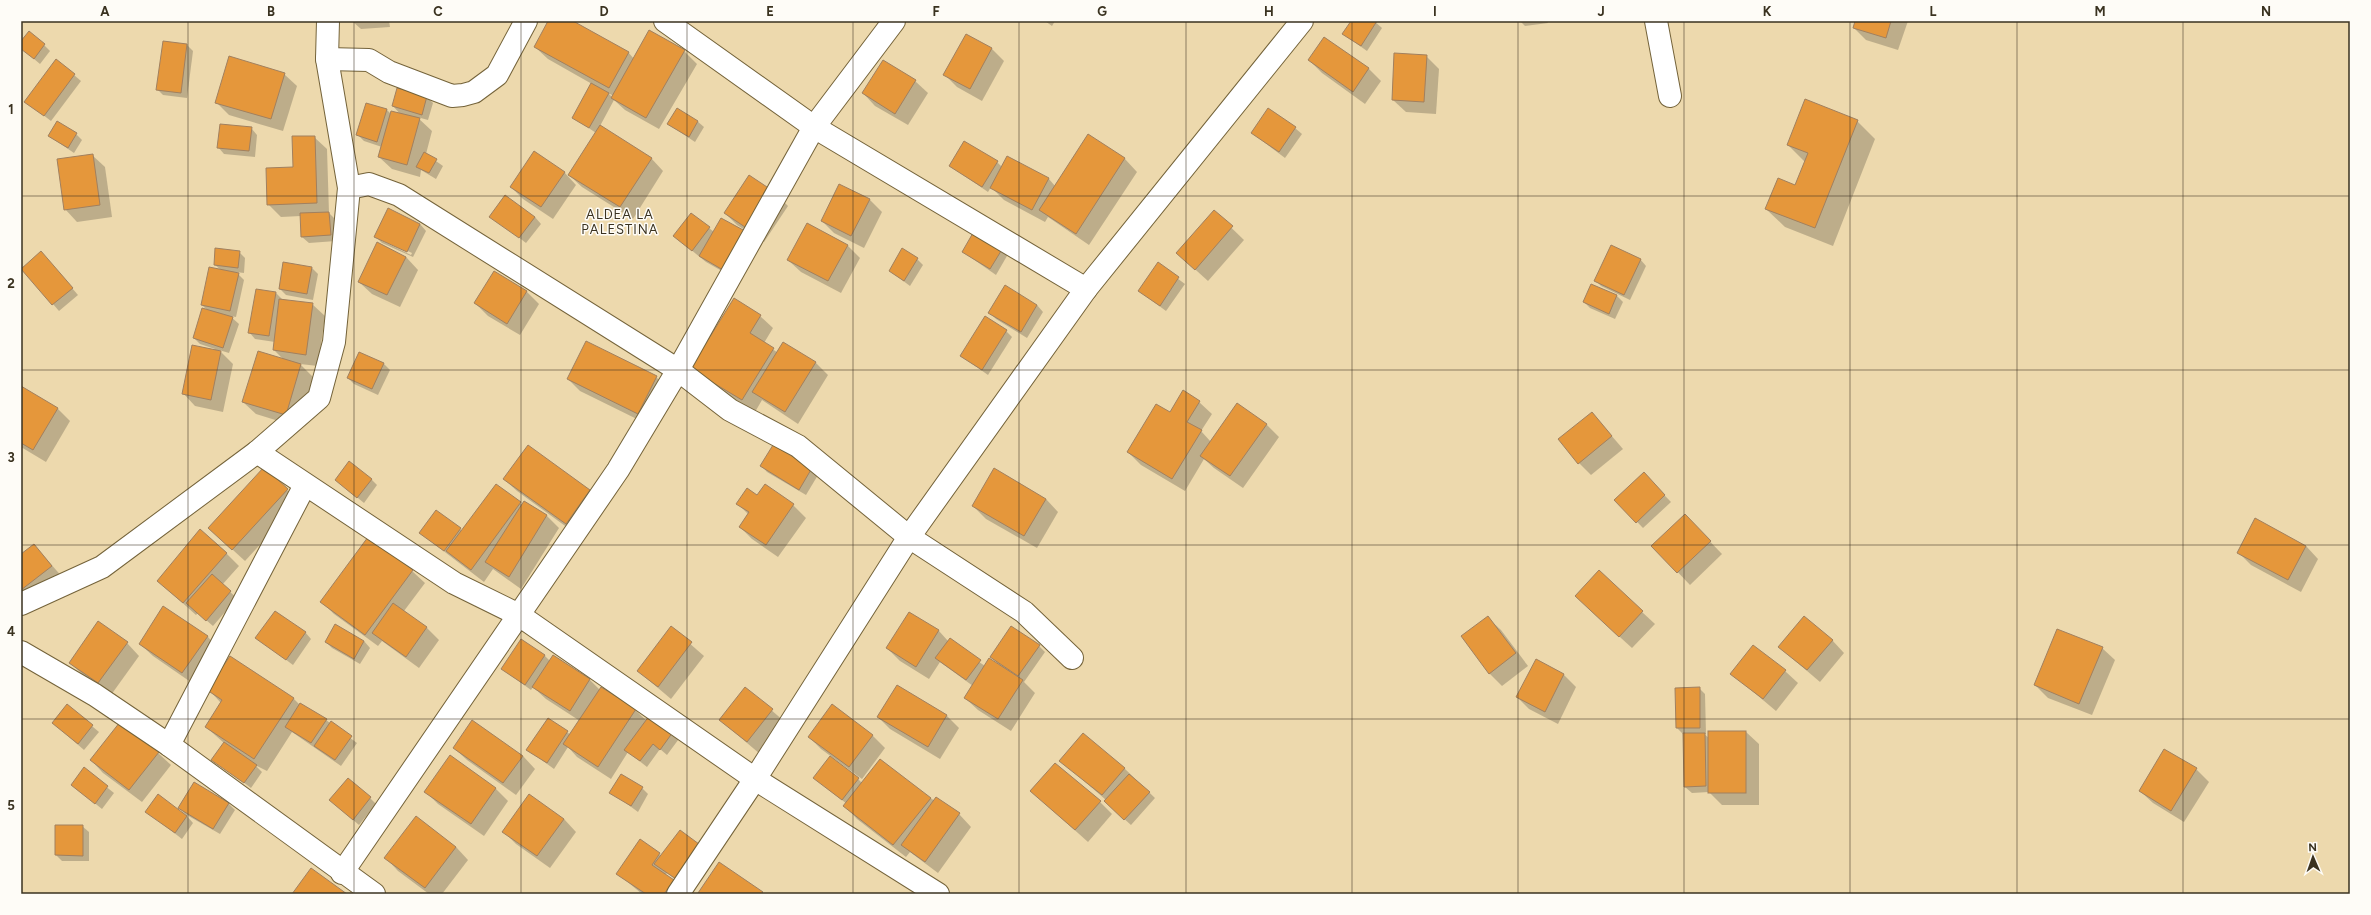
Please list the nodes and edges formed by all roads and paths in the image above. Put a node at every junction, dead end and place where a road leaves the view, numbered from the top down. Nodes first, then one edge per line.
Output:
1 (328, 21) edge
2 (526, 21) edge
3 (664, 21) edge
4 (894, 21) edge
5 (1302, 21) edge
6 (1656, 21) edge
7 (327, 59) junction
8 (1670, 96) dead end
9 (814, 127) junction
10 (349, 188) junction
11 (1086, 289) junction
12 (678, 370) junction
13 (257, 452) junction
14 (305, 485) junction
15 (909, 538) junction
16 (21, 604) edge
17 (520, 616) junction
18 (21, 652) edge
19 (1072, 658) dead end
20 (169, 745) junction
21 (755, 779) junction
22 (342, 873) junction
23 (374, 894) edge
24 (678, 894) edge
25 (938, 894) edge

1 - 7 street
2 - 7 street
3 - 9 street
4 - 9 street
5 - 11 street
6 - 8 street
7 - 10 street
9 - 11 street
9 - 12 street
10 - 12 street
10 - 13 street
11 - 15 street
12 - 15 street
12 - 17 street
13 - 14 street
13 - 16 street
14 - 17 street
14 - 20 street
15 - 19 street
15 - 21 street
17 - 21 street
17 - 22 street
18 - 20 street
20 - 22 street
21 - 24 street
21 - 25 street
22 - 23 street

